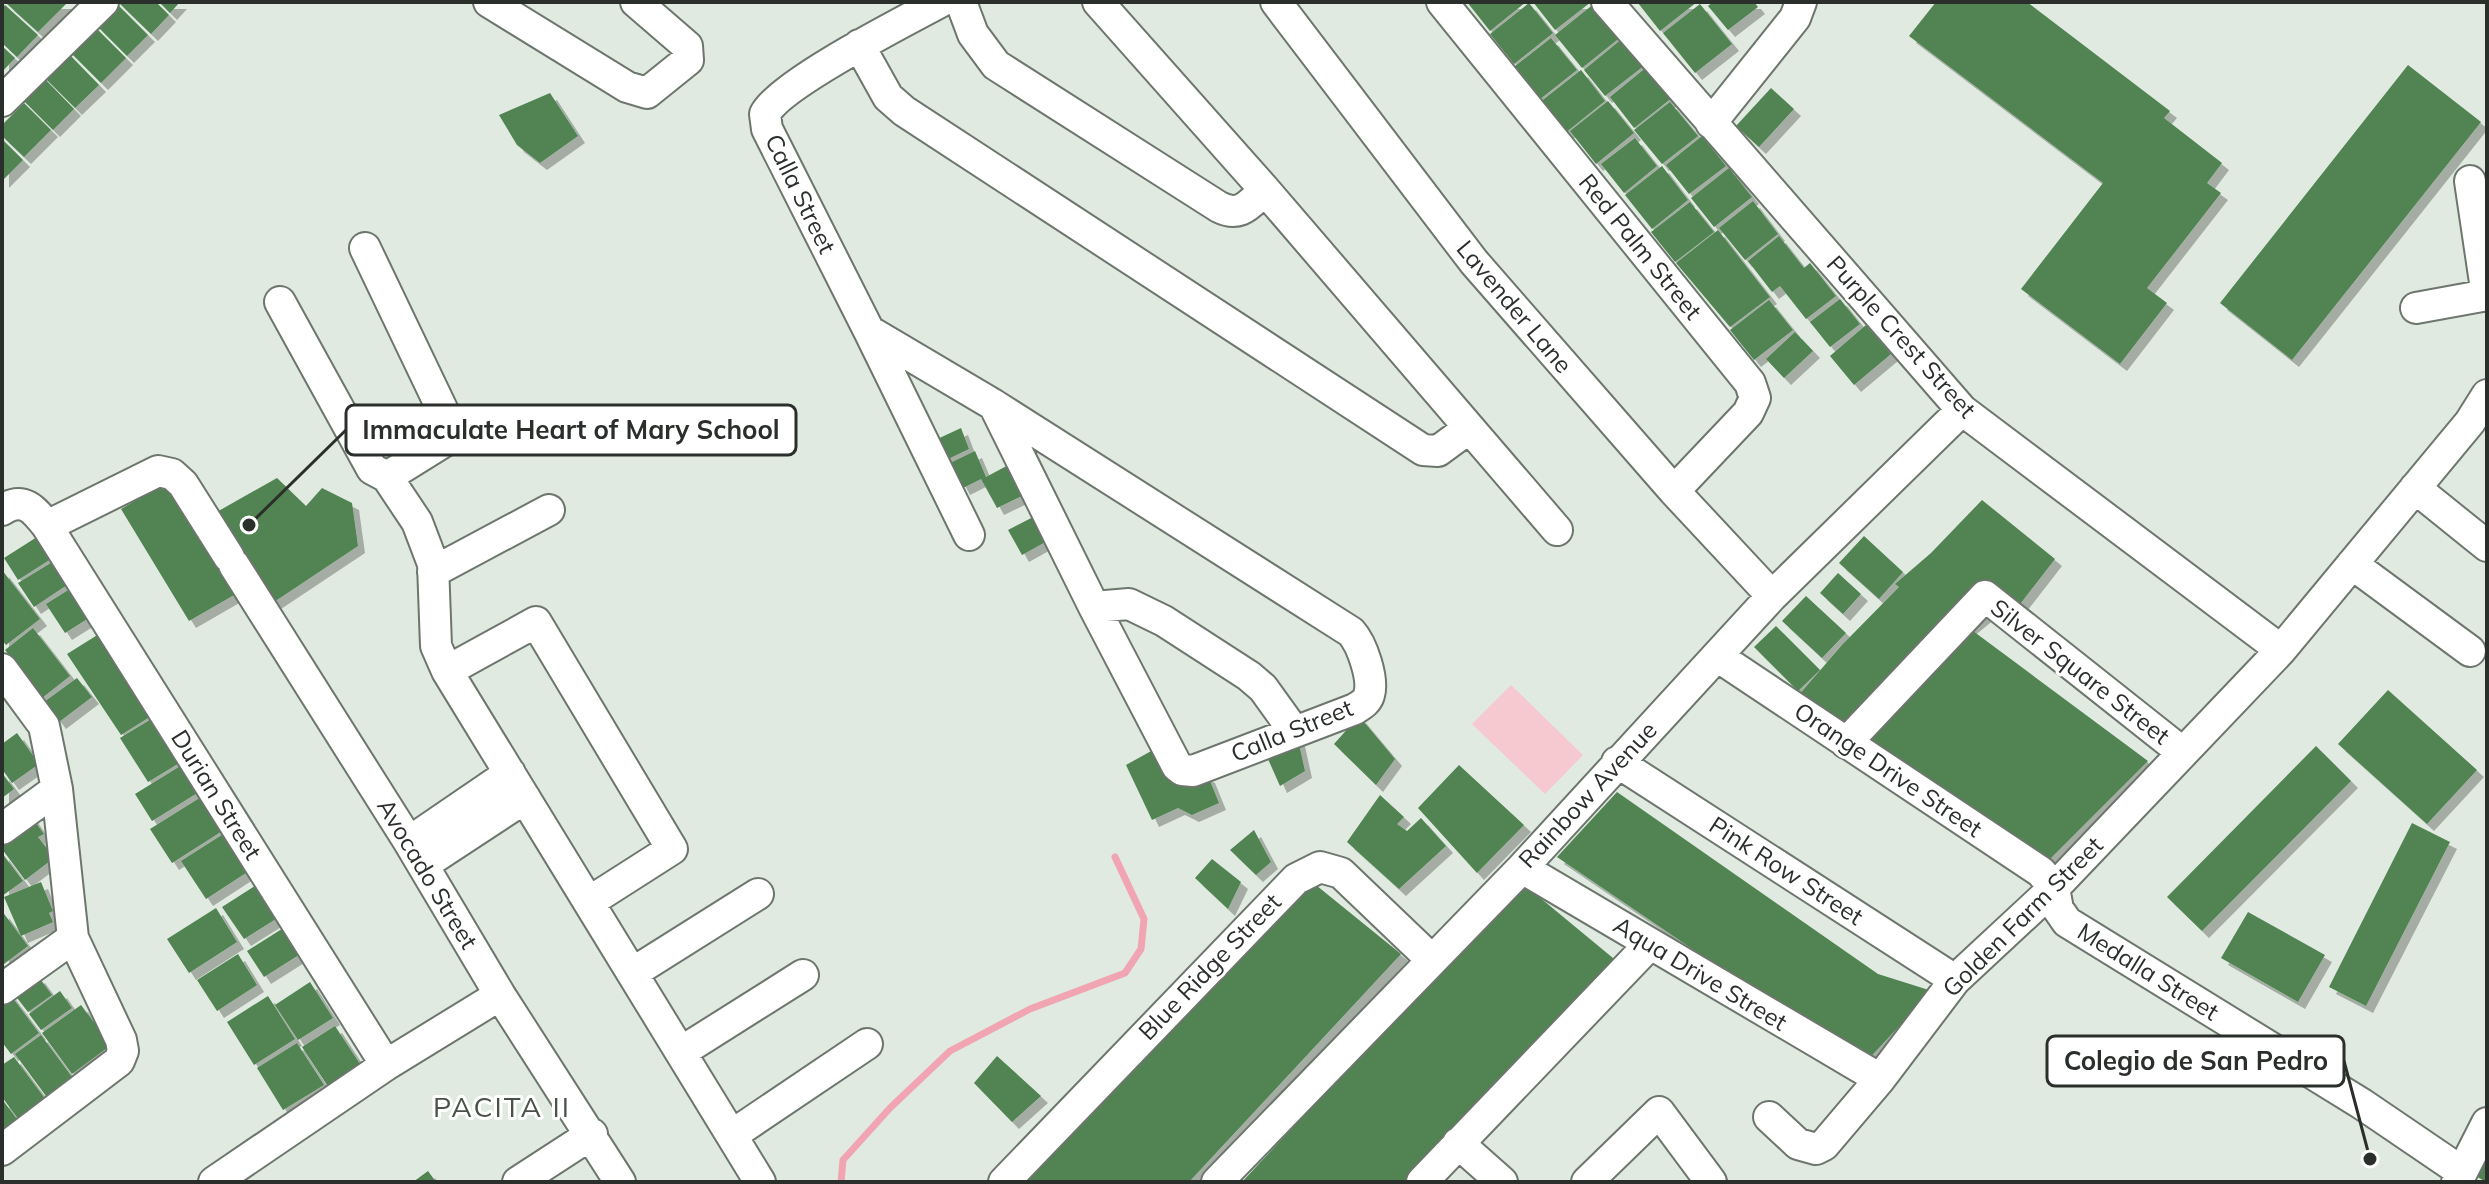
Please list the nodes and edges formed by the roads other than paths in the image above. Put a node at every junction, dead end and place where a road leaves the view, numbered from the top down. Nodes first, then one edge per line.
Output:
1 (103, 2) edge
2 (489, 2) edge
3 (636, 2) edge
4 (940, 2) edge
5 (961, 2) edge
6 (1098, 2) edge
7 (1276, 2) edge
8 (1442, 2) edge
9 (1607, 2) edge
10 (1793, 7) edge
11 (859, 45) junction
12 (2, 101) edge
13 (1711, 123) junction
14 (2470, 181) dead end
15 (1265, 190) junction
16 (365, 248) dead end
17 (2487, 296) edge
18 (280, 302) dead end
19 (2416, 308) dead end
20 (869, 331) junction
21 (2487, 395) edge
22 (994, 405) junction
23 (1962, 410) junction
24 (2479, 428) edge
25 (1468, 429) junction
26 (387, 477) junction
27 (2415, 488) junction
28 (1674, 491) junction
29 (2, 510) edge
30 (549, 510) dead end
31 (47, 526) junction
32 (1557, 530) dead end
33 (969, 535) dead end
34 (2487, 546) edge
35 (2352, 564) junction
36 (433, 572) junction
37 (1772, 596) junction
38 (1094, 607) junction
39 (2281, 650) junction
40 (2470, 651) dead end
41 (1717, 656) junction
42 (2, 669) edge
43 (447, 671) junction
44 (1294, 731) junction
45 (1846, 743) junction
46 (2182, 752) junction
47 (1617, 762) junction
48 (518, 785) junction
49 (57, 789) junction
50 (2, 829) edge
51 (416, 854) junction
52 (1522, 868) junction
53 (2054, 888) junction
54 (758, 894) dead end
55 (589, 902) junction
56 (73, 938) junction
57 (1650, 944) junction
58 (1432, 960) junction
59 (634, 972) junction
60 (803, 975) dead end
61 (1955, 980) junction
62 (2, 989) edge
63 (500, 995) junction
64 (867, 1044) dead end
65 (681, 1052) junction
66 (386, 1065) junction
67 (1880, 1079) junction
68 (1769, 1117) dead end
69 (2487, 1123) edge
70 (592, 1134) junction
71 (732, 1135) junction
72 (1458, 1143) junction
73 (2, 1150) edge
74 (2459, 1177) edge
75 (214, 1182) edge
76 (518, 1182) edge
77 (620, 1182) edge
78 (760, 1182) edge
79 (1004, 1182) edge
80 (1217, 1182) edge
81 (1422, 1182) edge
82 (1502, 1182) edge
83 (1587, 1182) edge
84 (1711, 1182) edge

1 - 12 street
2 - 3 street
4 - 11 street, Calla Street
5 - 15 street
6 - 15 street
7 - 28 street, Lavender Lane
8 - 28 street, Red Palm Street
9 - 13 street, Purple Crest Street
10 - 13 street
11 - 20 street, Calla Street
11 - 25 street
13 - 23 street, Purple Crest Street
14 - 17 street
15 - 25 street
16 - 26 street
17 - 19 street
18 - 26 street
20 - 22 street, Calla Street
20 - 33 street
21 - 24 street, Golden Farm Street
22 - 38 street, Calla Street
22 - 44 street, Calla Street
23 - 37 street, Rainbow Avenue
23 - 39 street, Purple Crest Street
24 - 27 street, Golden Farm Street
25 - 32 street
26 - 36 street
27 - 34 street
27 - 35 street, Golden Farm Street
28 - 37 street, Lavender Lane
29 - 31 street
30 - 36 street
31 - 51 street, Avocado Street
31 - 66 street, Durian Street
35 - 39 street, Golden Farm Street
35 - 40 street
36 - 43 street
37 - 41 street, Rainbow Avenue
38 - 44 street
38 - 44 street, Calla Street
39 - 46 street, Golden Farm Street
41 - 45 street, Orange Drive Street
41 - 47 street, Rainbow Avenue
42 - 49 street
43 - 48 street
43 - 55 street
45 - 46 street, Silver Square Street
45 - 53 street, Orange Drive Street
46 - 53 street, Golden Farm Street
47 - 52 street, Rainbow Avenue
47 - 61 street, Pink Row Street
48 - 51 street
48 - 55 street
49 - 50 street
49 - 56 street
51 - 63 street, Avocado Street
52 - 57 street, Aqua Drive Street
52 - 58 street, Rainbow Avenue
53 - 61 street, Golden Farm Street
53 - 74 street, Medalla Street
54 - 59 street
55 - 59 street
56 - 62 street
56 - 73 street
57 - 67 street, Aqua Drive Street
57 - 72 street
58 - 79 street, Blue Ridge Street
58 - 80 street, Rainbow Avenue
59 - 65 street
60 - 65 street
61 - 67 street, Golden Farm Street
63 - 66 street
63 - 70 street, Avocado Street
64 - 71 street
65 - 71 street
66 - 75 street
67 - 68 street, Golden Farm Street
69 - 74 street
70 - 76 street
70 - 77 street, Avocado Street
71 - 78 street
72 - 81 street
72 - 82 street
83 - 84 street

